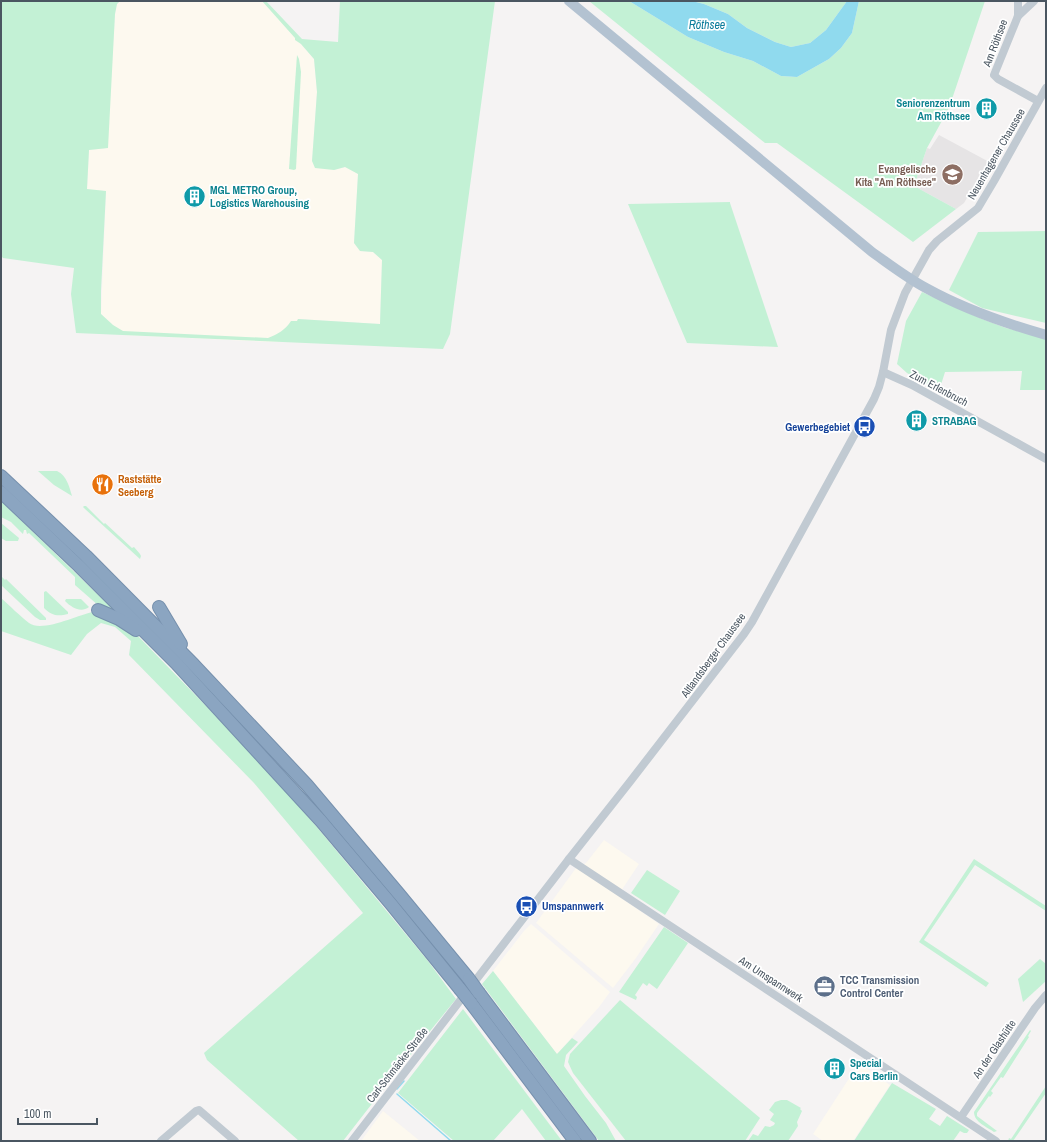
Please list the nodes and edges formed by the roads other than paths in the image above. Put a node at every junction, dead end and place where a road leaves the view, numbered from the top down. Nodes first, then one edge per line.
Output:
1 (569, 1) edge
2 (1018, 1) edge
3 (1034, 1) edge
4 (1018, 16) junction
5 (1046, 89) edge
6 (1038, 101) junction
7 (913, 280) junction
8 (1046, 335) edge
9 (883, 372) junction
10 (1046, 459) edge
11 (1, 476) edge
12 (1, 492) edge
13 (159, 606) dead end
14 (98, 610) dead end
15 (163, 650) junction
16 (194, 665) junction
17 (569, 859) junction
18 (1046, 995) edge
19 (466, 1002) junction
20 (961, 1117) junction
21 (161, 1141) edge
22 (235, 1141) edge
23 (352, 1141) edge
24 (575, 1141) edge
25 (590, 1141) edge
26 (996, 1141) edge

1 - 7 main road
2 - 4 street, Am Röthsee
3 - 4 street, Am Röthsee
4 - 6 street, Am Röthsee
5 - 6 street, Neuenhagener Chaussee
6 - 7 street, Neuenhagener Chaussee
7 - 8 main road
7 - 9 street, Altlandsberger Chaussee
9 - 10 street, Zum Erlenbruch
9 - 17 street, Altlandsberger Chaussee
11 - 16 highway
12 - 15 highway
13 - 16 highway
14 - 15 highway
15 - 19 highway, bridge
16 - 25 highway, bridge
17 - 19 street, Altlandsberger Chaussee
17 - 20 street, Am Umspannwerk
18 - 20 street, An der Glashütte
19 - 23 street, Carl-Schmäcke-Straße
19 - 24 highway
20 - 26 street, Am Umspannwerk
21 - 22 street

